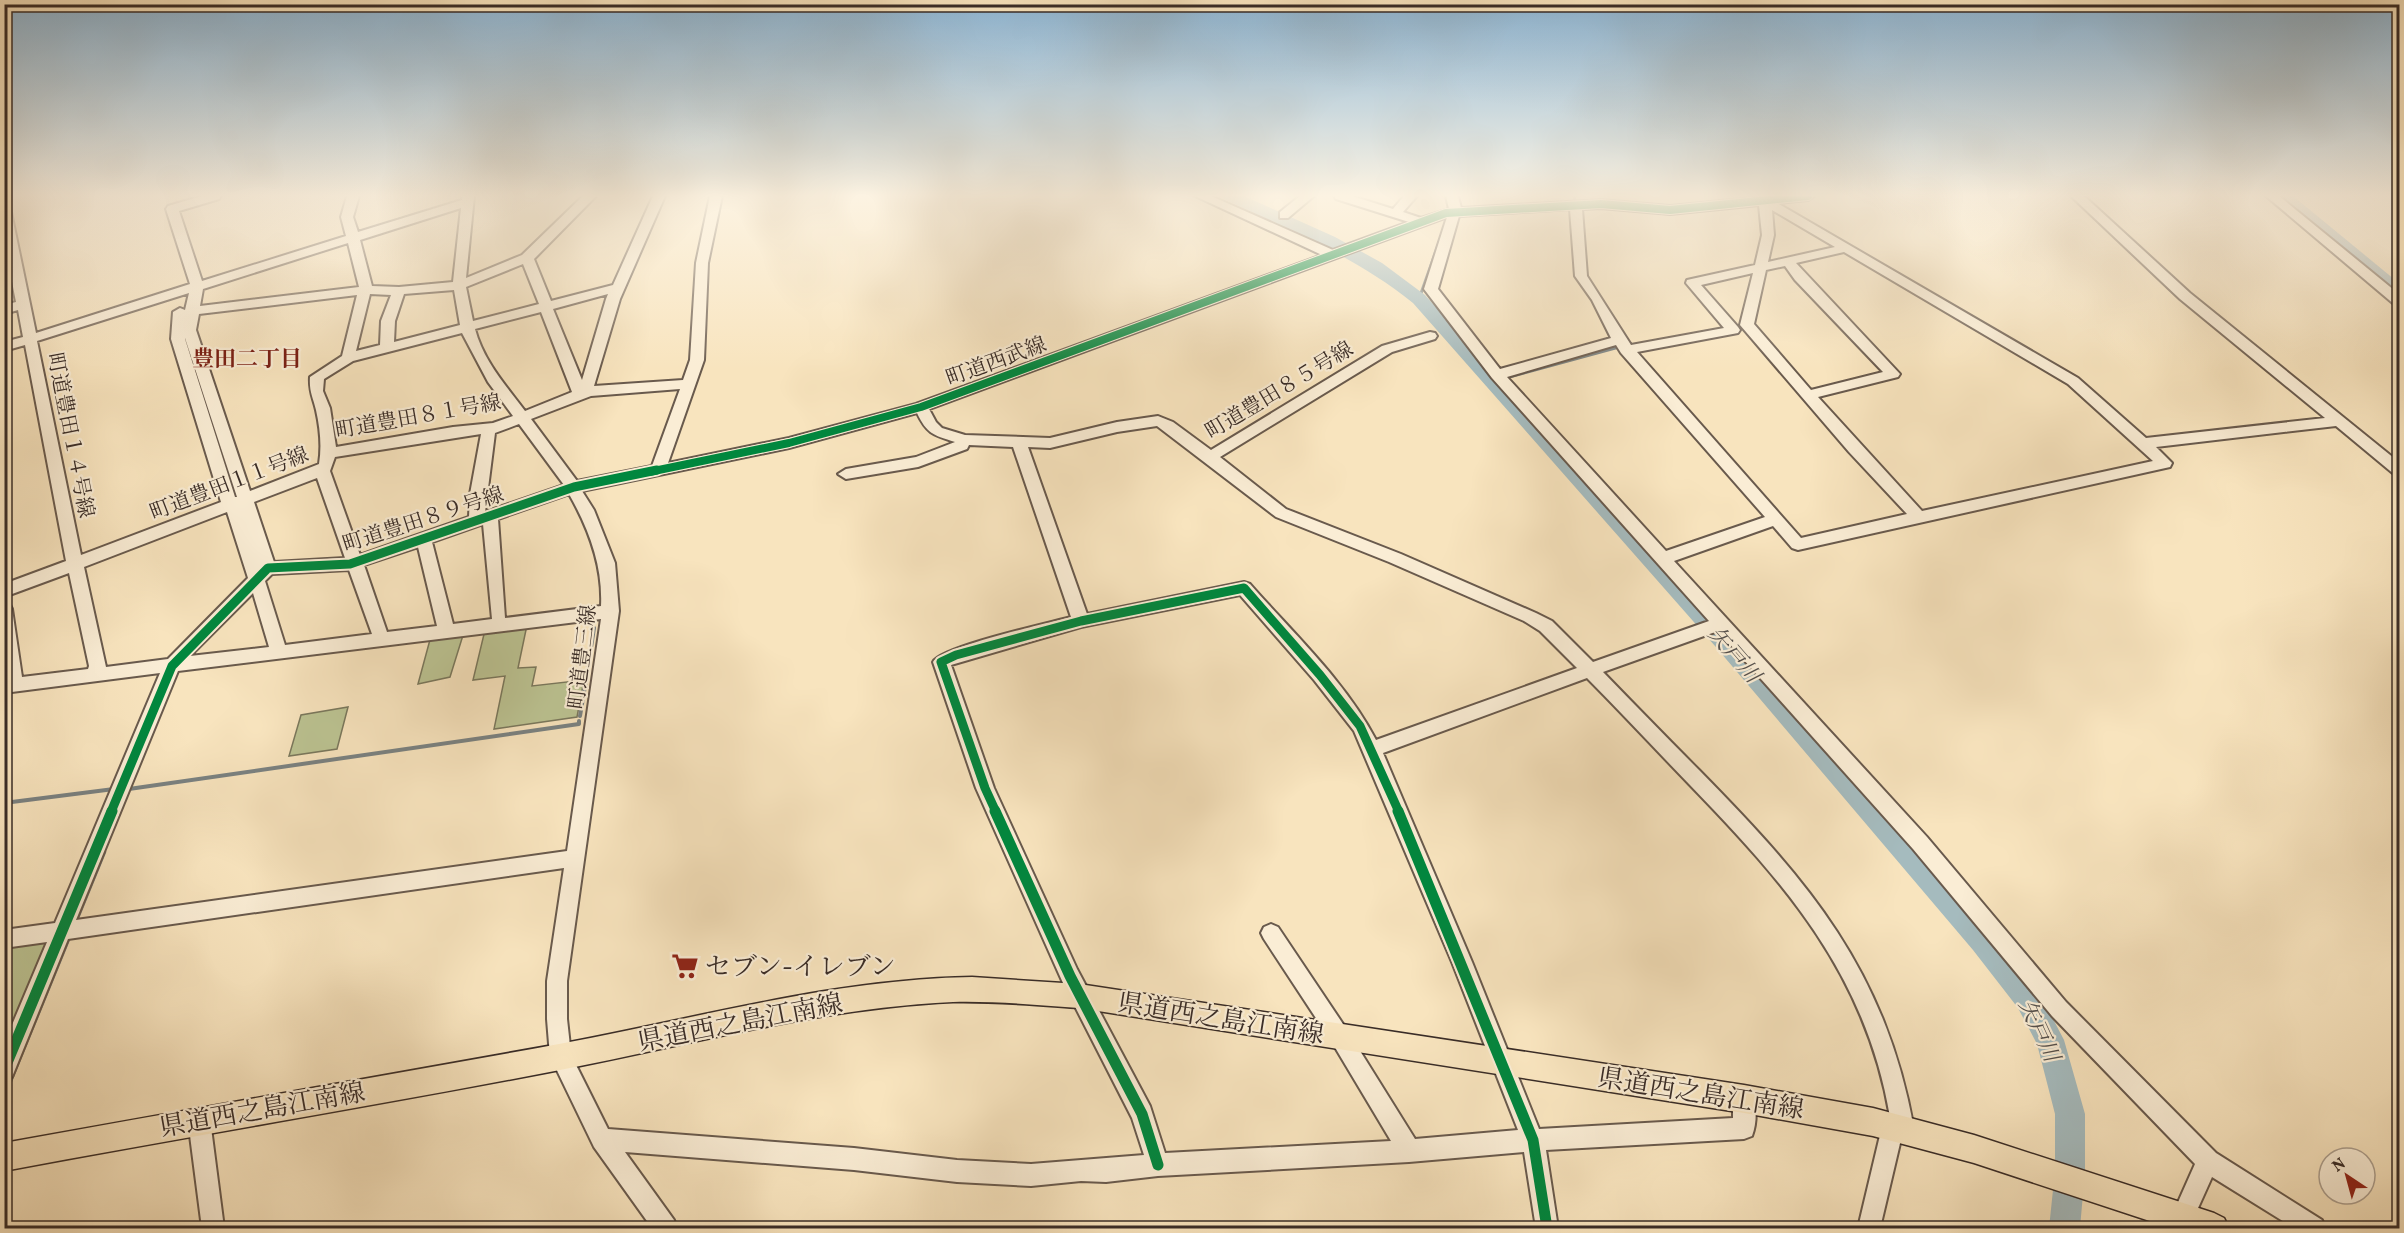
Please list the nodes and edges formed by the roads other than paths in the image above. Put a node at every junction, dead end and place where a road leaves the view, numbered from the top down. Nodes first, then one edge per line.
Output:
1 (13, 254) edge
2 (177, 254) edge
3 (184, 254) edge
4 (298, 254) edge
5 (358, 254) edge
6 (463, 254) edge
7 (532, 254) edge
8 (633, 254) edge
9 (704, 254) edge
10 (1338, 254) edge
11 (1441, 254) edge
12 (1578, 254) edge
13 (1763, 254) edge
14 (1822, 254) edge
15 (1856, 254) edge
16 (2139, 254) edge
17 (2341, 254) edge
18 (528, 258) junction
19 (1788, 261) junction
20 (1760, 267) junction
21 (460, 285) junction
22 (197, 286) junction
23 (618, 288) junction
24 (182, 290) junction
25 (364, 290) junction
26 (399, 291) junction
27 (2400, 302) edge
28 (23, 304) junction
29 (548, 305) junction
30 (4, 310) edge
31 (191, 311) junction
32 (467, 326) junction
33 (1430, 336) dead end
34 (30, 339) junction
35 (1622, 345) junction
36 (4, 347) edge
37 (387, 349) junction
38 (348, 358) junction
39 (1497, 375) junction
40 (689, 384) junction
41 (583, 393) junction
42 (1809, 395) junction
43 (921, 407) junction
44 (522, 418) junction
45 (2341, 421) junction
46 (489, 428) junction
47 (964, 440) junction
48 (1019, 442) junction
49 (2145, 443) junction
50 (328, 453) junction
51 (1210, 458) junction
52 (658, 470) junction
53 (322, 471) junction
54 (2400, 471) edge
55 (846, 474) dead end
56 (574, 487) junction
57 (236, 504) junction
58 (484, 518) junction
59 (1919, 518) junction
60 (1776, 519) junction
61 (424, 539) junction
62 (1664, 558) junction
63 (356, 562) junction
64 (75, 564) junction
65 (262, 574) junction
66 (4, 591) edge
67 (4, 609) edge
68 (611, 611) junction
69 (498, 616) dead end
70 (1081, 621) junction
71 (1719, 624) junction
72 (446, 630) junction
73 (379, 631) dead end
74 (283, 650) junction
75 (174, 664) junction
76 (1592, 671) junction
77 (95, 673) junction
78 (9, 681) edge
79 (1372, 749) junction
80 (575, 858) junction
81 (63, 931) junction
82 (1271, 933) dead end
83 (4, 939) edge
84 (1079, 996) junction
85 (1340, 1037) junction
86 (561, 1056) junction
87 (1503, 1061) junction
88 (4, 1070) edge
89 (1744, 1099) junction
90 (200, 1120) junction
91 (1898, 1128) junction
92 (602, 1139) junction
93 (1533, 1140) junction
94 (1409, 1151) junction
95 (4, 1157) edge
96 (2208, 1161) junction
97 (1158, 1165) junction
98 (2185, 1223) edge
99 (213, 1228) edge
100 (666, 1228) edge
101 (1547, 1228) edge
102 (1869, 1228) edge
103 (2214, 1228) edge
104 (2314, 1228) edge

1 - 28 street, 町道豊田１４号線
2 - 24 street
3 - 22 street
4 - 22 street
5 - 25 street
6 - 21 street, 町道豊三線
7 - 18 street
8 - 23 street
9 - 40 street
10 - 43 street, 町道西武線
11 - 39 street
12 - 35 street
13 - 20 street
14 - 19 street
15 - 49 street
16 - 45 street
17 - 27 street
18 - 21 street
18 - 29 street
19 - 20 street
19 - 42 street
20 - 35 street
20 - 42 street
21 - 26 street
21 - 32 street, 町道豊三線
22 - 24 street
22 - 31 street
23 - 29 street
23 - 41 street
24 - 34 street
24 - 57 street
25 - 26 street
25 - 31 street
25 - 38 street
26 - 37 street
28 - 30 street
28 - 34 street, 町道豊田１４号線
29 - 32 street
29 - 41 street
31 - 57 street
32 - 37 street
32 - 44 street, 町道豊三線
33 - 51 street, 町道豊田８５号線
34 - 36 street
34 - 64 street, 町道豊田１４号線
35 - 39 street
35 - 60 street
37 - 38 street
38 - 50 street, 町道豊田１１号線
39 - 62 street
40 - 41 street, 町道豊田８１号線
40 - 52 street
41 - 44 street, 町道豊田８１号線
42 - 59 street
43 - 47 street, 町道豊田８５号線
43 - 52 street, 町道西武線
44 - 46 street, 町道豊田８１号線
44 - 56 street, 町道豊三線
45 - 49 street
45 - 54 street
46 - 50 street, 町道豊田８１号線
46 - 58 street
47 - 48 street, 町道豊田８５号線
47 - 55 street
48 - 51 street, 町道豊田８５号線
48 - 70 street
49 - 59 street
50 - 53 street, 町道豊田１１号線
51 - 76 street
52 - 56 street, 町道西武線
53 - 57 street, 町道豊田１１号線
53 - 63 street
56 - 58 street, 町道豊田８９号線
56 - 68 street, 町道豊三線
57 - 64 street, 町道豊田１１号線
57 - 65 street
58 - 61 street, 町道豊田８９号線
58 - 69 street
59 - 60 street
60 - 62 street
61 - 63 street, 町道豊田８９号線
61 - 72 street
62 - 71 street
63 - 65 street, 町道豊田８９号線
63 - 73 street
64 - 66 street, 町道豊田１１号線
64 - 77 street, 町道豊田１４号線
65 - 74 street
65 - 75 street
67 - 78 street
68 - 72 street
68 - 80 street, 町道豊三線
70 - 79 street
70 - 84 street
71 - 76 street
71 - 96 street
72 - 74 street
74 - 75 street
75 - 77 street
75 - 81 street
76 - 79 street
76 - 91 street
77 - 78 street
79 - 87 street
80 - 81 street
80 - 86 street, 町道豊三線
81 - 83 street
81 - 88 street
82 - 85 street
84 - 85 main road, 県道西之島江南線
84 - 86 main road, 県道西之島江南線
84 - 97 street
85 - 87 main road, 県道西之島江南線
85 - 94 street
86 - 90 main road, 県道西之島江南線
86 - 92 street
87 - 89 main road, 県道西之島江南線
87 - 93 street
89 - 91 main road, 県道西之島江南線
89 - 93 street
90 - 95 main road, 県道西之島江南線
90 - 99 street
91 - 98 main road, 県道西之島江南線
91 - 102 street
92 - 97 street
92 - 100 street
93 - 94 street
93 - 101 street
94 - 97 street
96 - 98 street
96 - 104 street
98 - 103 main road, 県道西之島江南線

